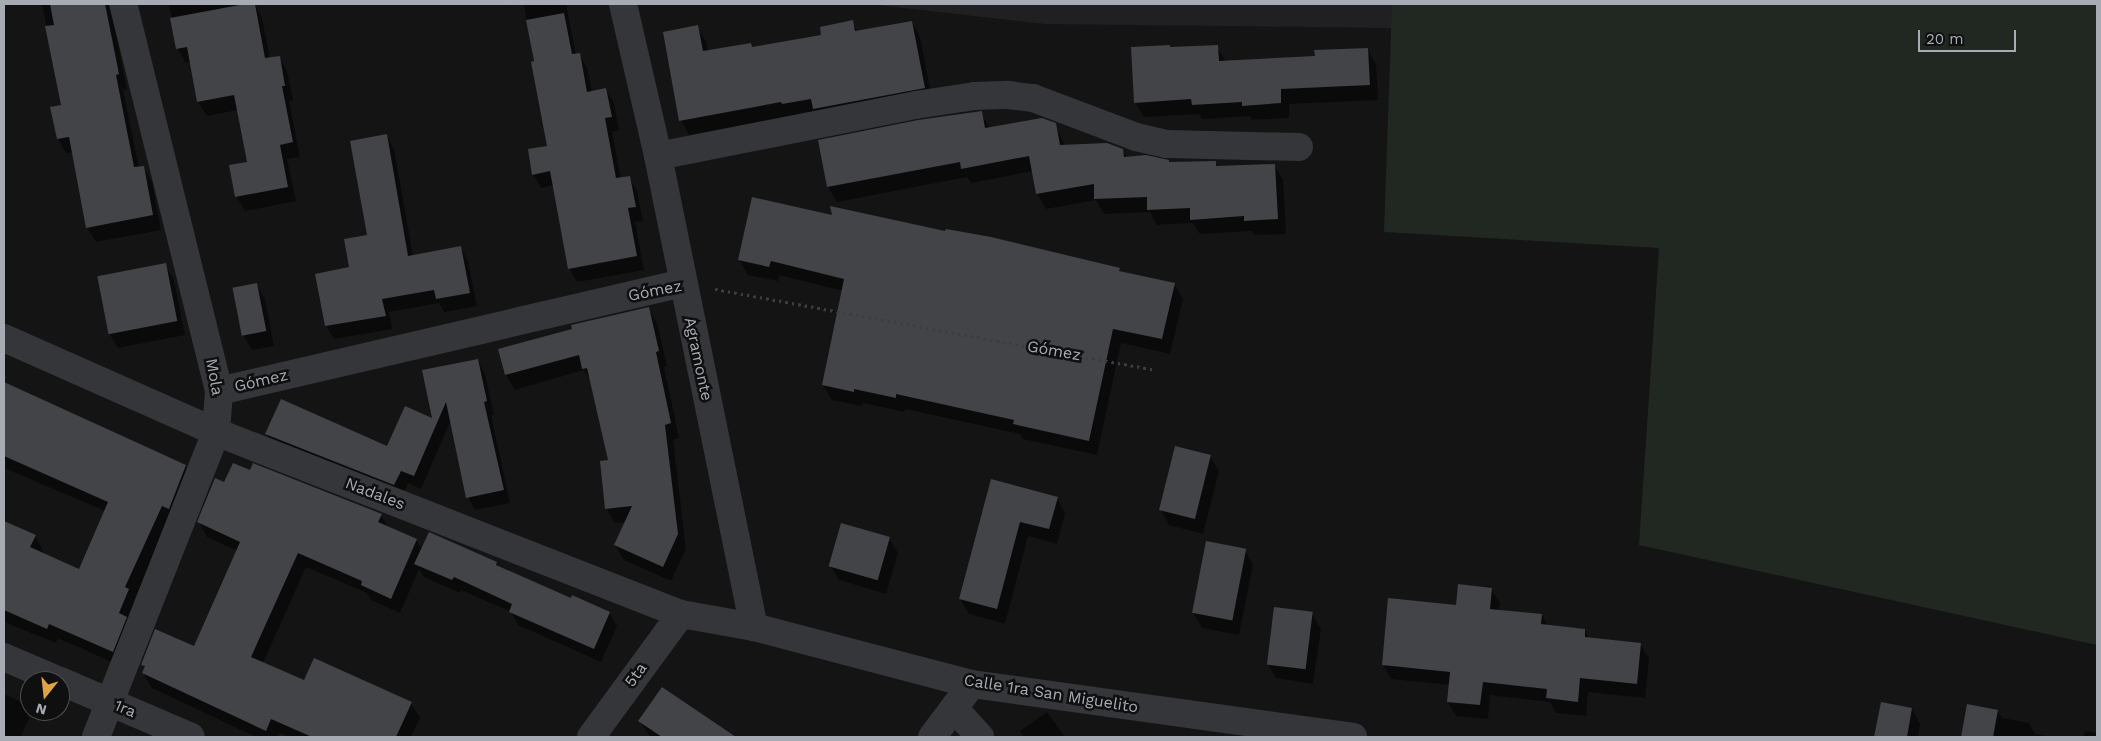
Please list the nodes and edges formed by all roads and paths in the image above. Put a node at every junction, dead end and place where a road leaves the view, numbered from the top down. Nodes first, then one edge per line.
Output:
1 (123, 4) edge
2 (623, 4) edge
3 (1299, 147) dead end
4 (658, 156) junction
5 (683, 283) junction
6 (4, 338) edge
7 (1155, 370) dead end
8 (219, 391) junction
9 (216, 432) junction
10 (682, 614) junction
11 (754, 627) junction
12 (4, 657) edge
13 (37, 671) edge
14 (972, 684) junction
15 (70, 685) edge
16 (110, 702) junction
17 (954, 708) junction
18 (96, 737) edge
19 (191, 737) edge
20 (591, 737) edge
21 (932, 737) edge
22 (980, 737) edge
23 (1353, 737) edge

1 - 8 street, Mola
2 - 4 street, Agramonte
3 - 4 street
4 - 5 street, Agramonte
5 - 7 path, Gómez
5 - 8 street, Gómez
5 - 11 street, Agramonte
6 - 9 street, Nadales
8 - 9 street, Mola
9 - 10 street, Nadales
9 - 16 street, Mola
10 - 11 street, Nadales
10 - 20 street, 5ta
11 - 14 street, Calle 1ra San Miguelito
12 - 13 street, 1ra
14 - 17 street
14 - 23 street, Calle 1ra San Miguelito
15 - 16 street, 1ra
16 - 18 street, Mola
16 - 19 street, 1ra
17 - 21 street
17 - 22 street

